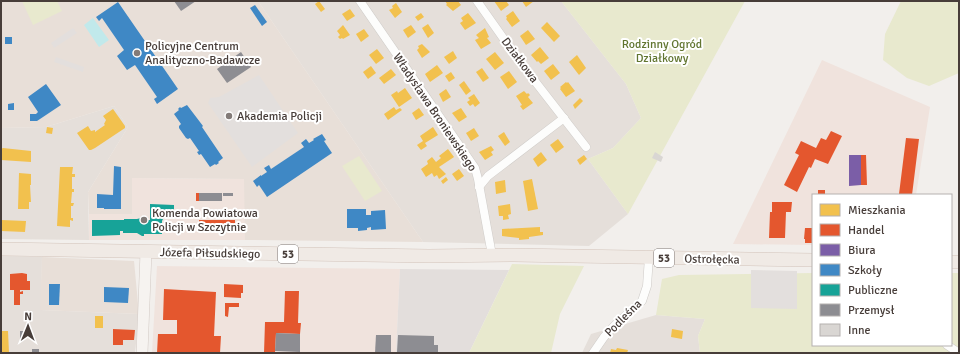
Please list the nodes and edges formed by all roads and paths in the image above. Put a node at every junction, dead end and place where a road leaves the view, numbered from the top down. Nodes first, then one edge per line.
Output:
1 (360, 1) edge
2 (477, 1) edge
3 (564, 118) junction
4 (586, 147) dead end
5 (479, 187) junction
6 (1, 250) edge
7 (146, 252) junction
8 (492, 255) junction
9 (514, 255) joint
10 (649, 257) junction
11 (812, 260) edge
12 (948, 346) edge
13 (142, 353) edge
14 (592, 353) edge
15 (959, 353) edge

1 - 5 street, Władysława Broniewskiego
2 - 3 street, Działkowa
3 - 4 street, Działkowa
3 - 5 street
5 - 8 street, Władysława Broniewskiego
6 - 7 main road, Józefa Piłsudskiego / 53
7 - 8 main road, Józefa Piłsudskiego / 53
7 - 13 street
8 - 9 main road, Józefa Piłsudskiego / 53
9 - 10 main road, Ostrołęcka / 53
10 - 11 main road, Ostrołęcka / 53
10 - 14 street, Podleśna
12 - 15 street

